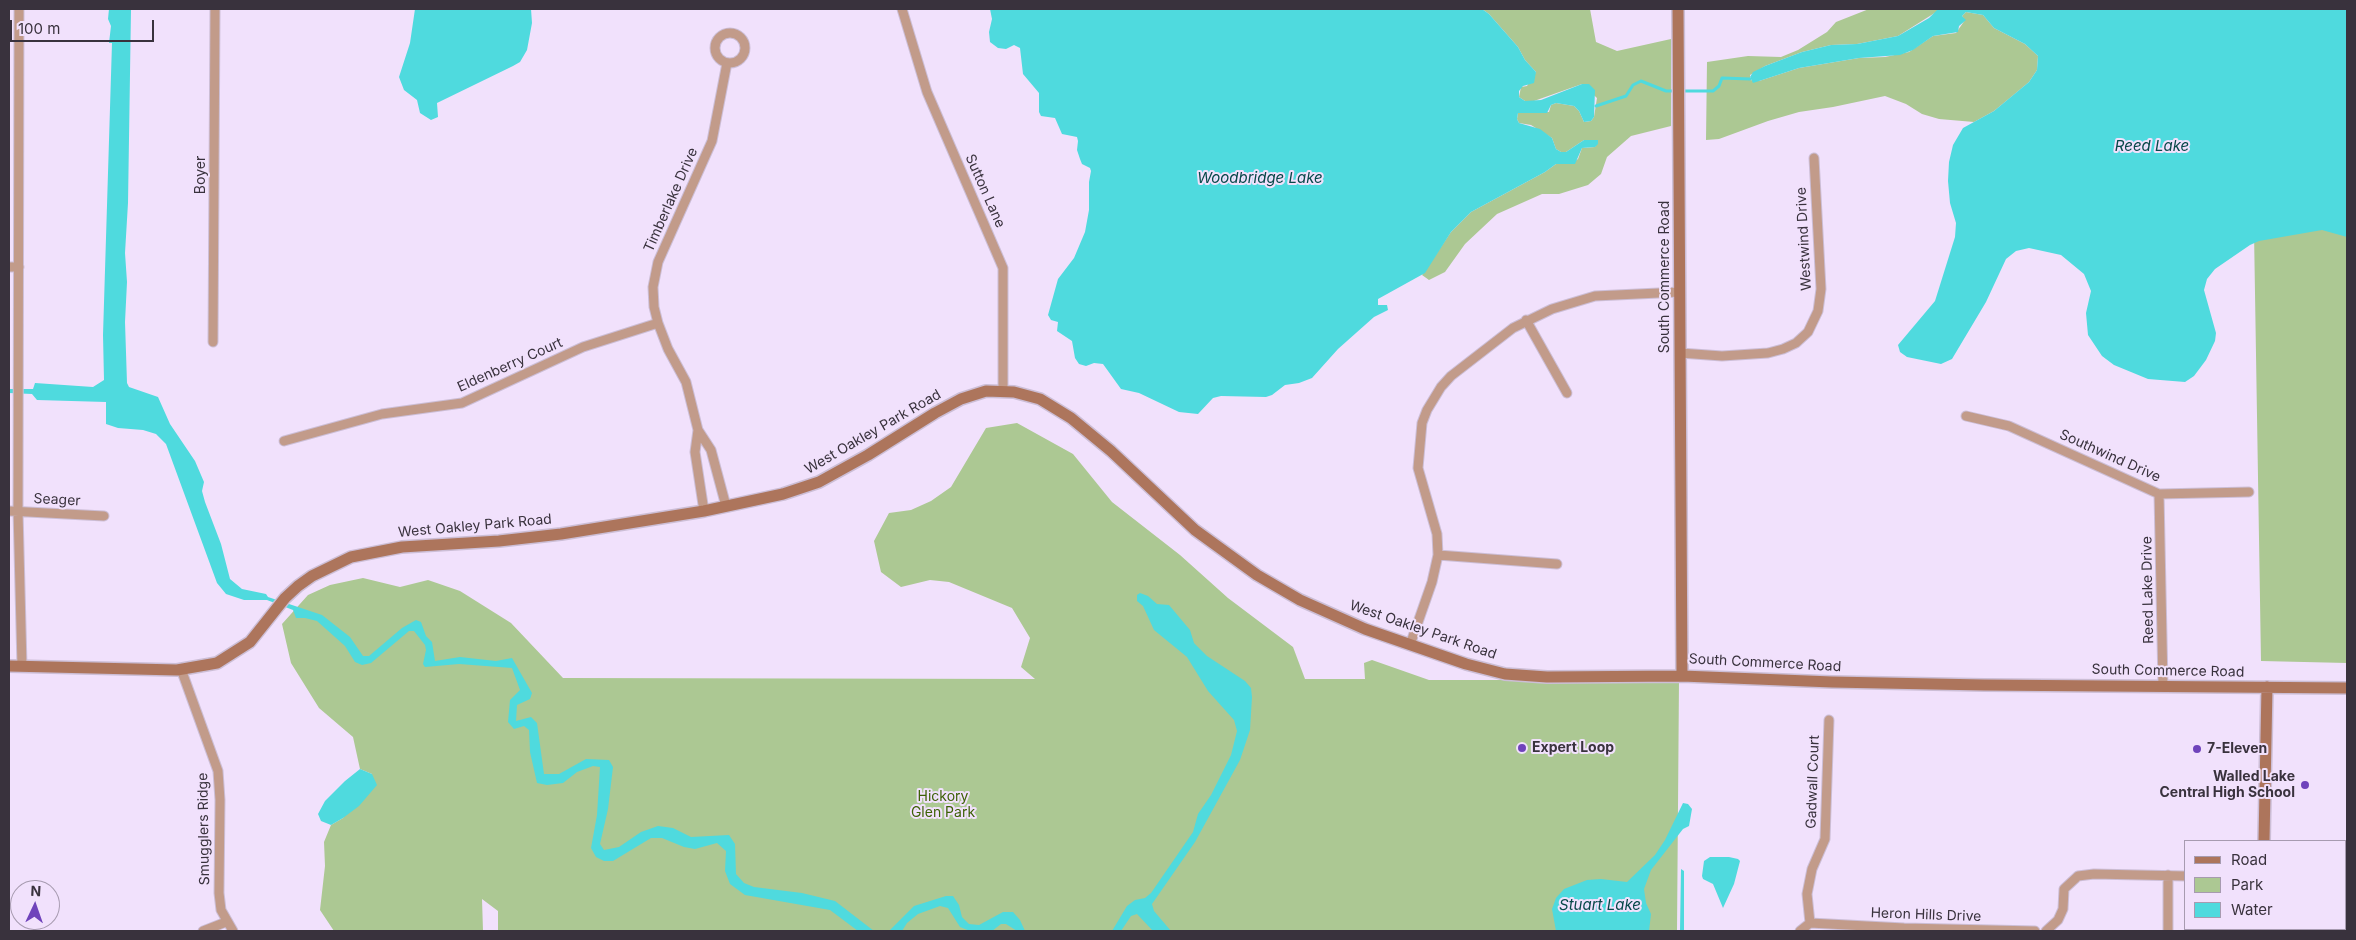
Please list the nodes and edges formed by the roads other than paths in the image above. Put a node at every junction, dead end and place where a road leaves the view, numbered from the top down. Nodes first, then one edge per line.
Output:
1 (19, 9) edge
2 (215, 9) edge
3 (902, 9) edge
4 (1678, 9) edge
5 (727, 63) dead end
6 (1814, 158) dead end
7 (9, 267) edge
8 (19, 267) junction
9 (1680, 292) junction
10 (1526, 320) junction
11 (658, 323) junction
12 (214, 342) dead end
13 (1680, 353) junction
14 (1003, 391) junction
15 (1567, 393) dead end
16 (1966, 416) dead end
17 (698, 430) junction
18 (284, 441) dead end
19 (2249, 492) dead end
20 (2159, 494) junction
21 (726, 506) junction
22 (14, 511) edge
23 (704, 511) junction
24 (104, 516) dead end
25 (1438, 555) junction
26 (1557, 564) dead end
27 (1410, 644) junction
28 (9, 666) edge
29 (22, 666) junction
30 (181, 669) junction
31 (1682, 676) junction
32 (2163, 686) junction
33 (2266, 688) junction
34 (2347, 688) edge
35 (1829, 720) dead end
36 (2264, 840) edge
37 (2168, 875) junction
38 (2184, 876) edge
39 (226, 922) junction
40 (1813, 924) junction
41 (1904, 930) edge
42 (2051, 930) edge
43 (203, 931) edge
44 (233, 931) edge
45 (1800, 931) edge
46 (2035, 931) edge
47 (2168, 931) edge

1 - 8 street
2 - 12 street, Boyer
3 - 14 street, Sutton Lane
4 - 9 street, South Commerce Road
5 - 11 street, Timberlake Drive
6 - 13 street, Westwind Drive
7 - 8 street
8 - 22 street
9 - 10 street
9 - 13 street, South Commerce Road
10 - 15 street
10 - 25 street
11 - 17 street, Timberlake Drive
11 - 18 street, Eldenberry Court
13 - 31 street, South Commerce Road
14 - 21 street, West Oakley Park Road
14 - 27 street, West Oakley Park Road
16 - 20 street, Southwind Drive
17 - 21 street, Timberlake Drive
17 - 23 street, Timberlake Drive
19 - 20 street, Southwind Drive
20 - 32 street, Reed Lake Drive
21 - 23 street, West Oakley Park Road
22 - 24 street, Seager
22 - 29 street
23 - 30 street, West Oakley Park Road
25 - 26 street
25 - 27 street
27 - 31 street, West Oakley Park Road
28 - 29 street, West Oakley Park Road
29 - 30 street, West Oakley Park Road
30 - 39 street, Smugglers Ridge
31 - 32 street, South Commerce Road
32 - 33 street, South Commerce Road
33 - 34 street, South Commerce Road
33 - 36 street
35 - 40 street, Gadwall Court
37 - 38 street
37 - 42 street
37 - 47 street
39 - 43 street
39 - 44 street, Smugglers Ridge
40 - 41 street, Heron Hills Drive
40 - 45 street
41 - 46 street, Heron Hills Drive

